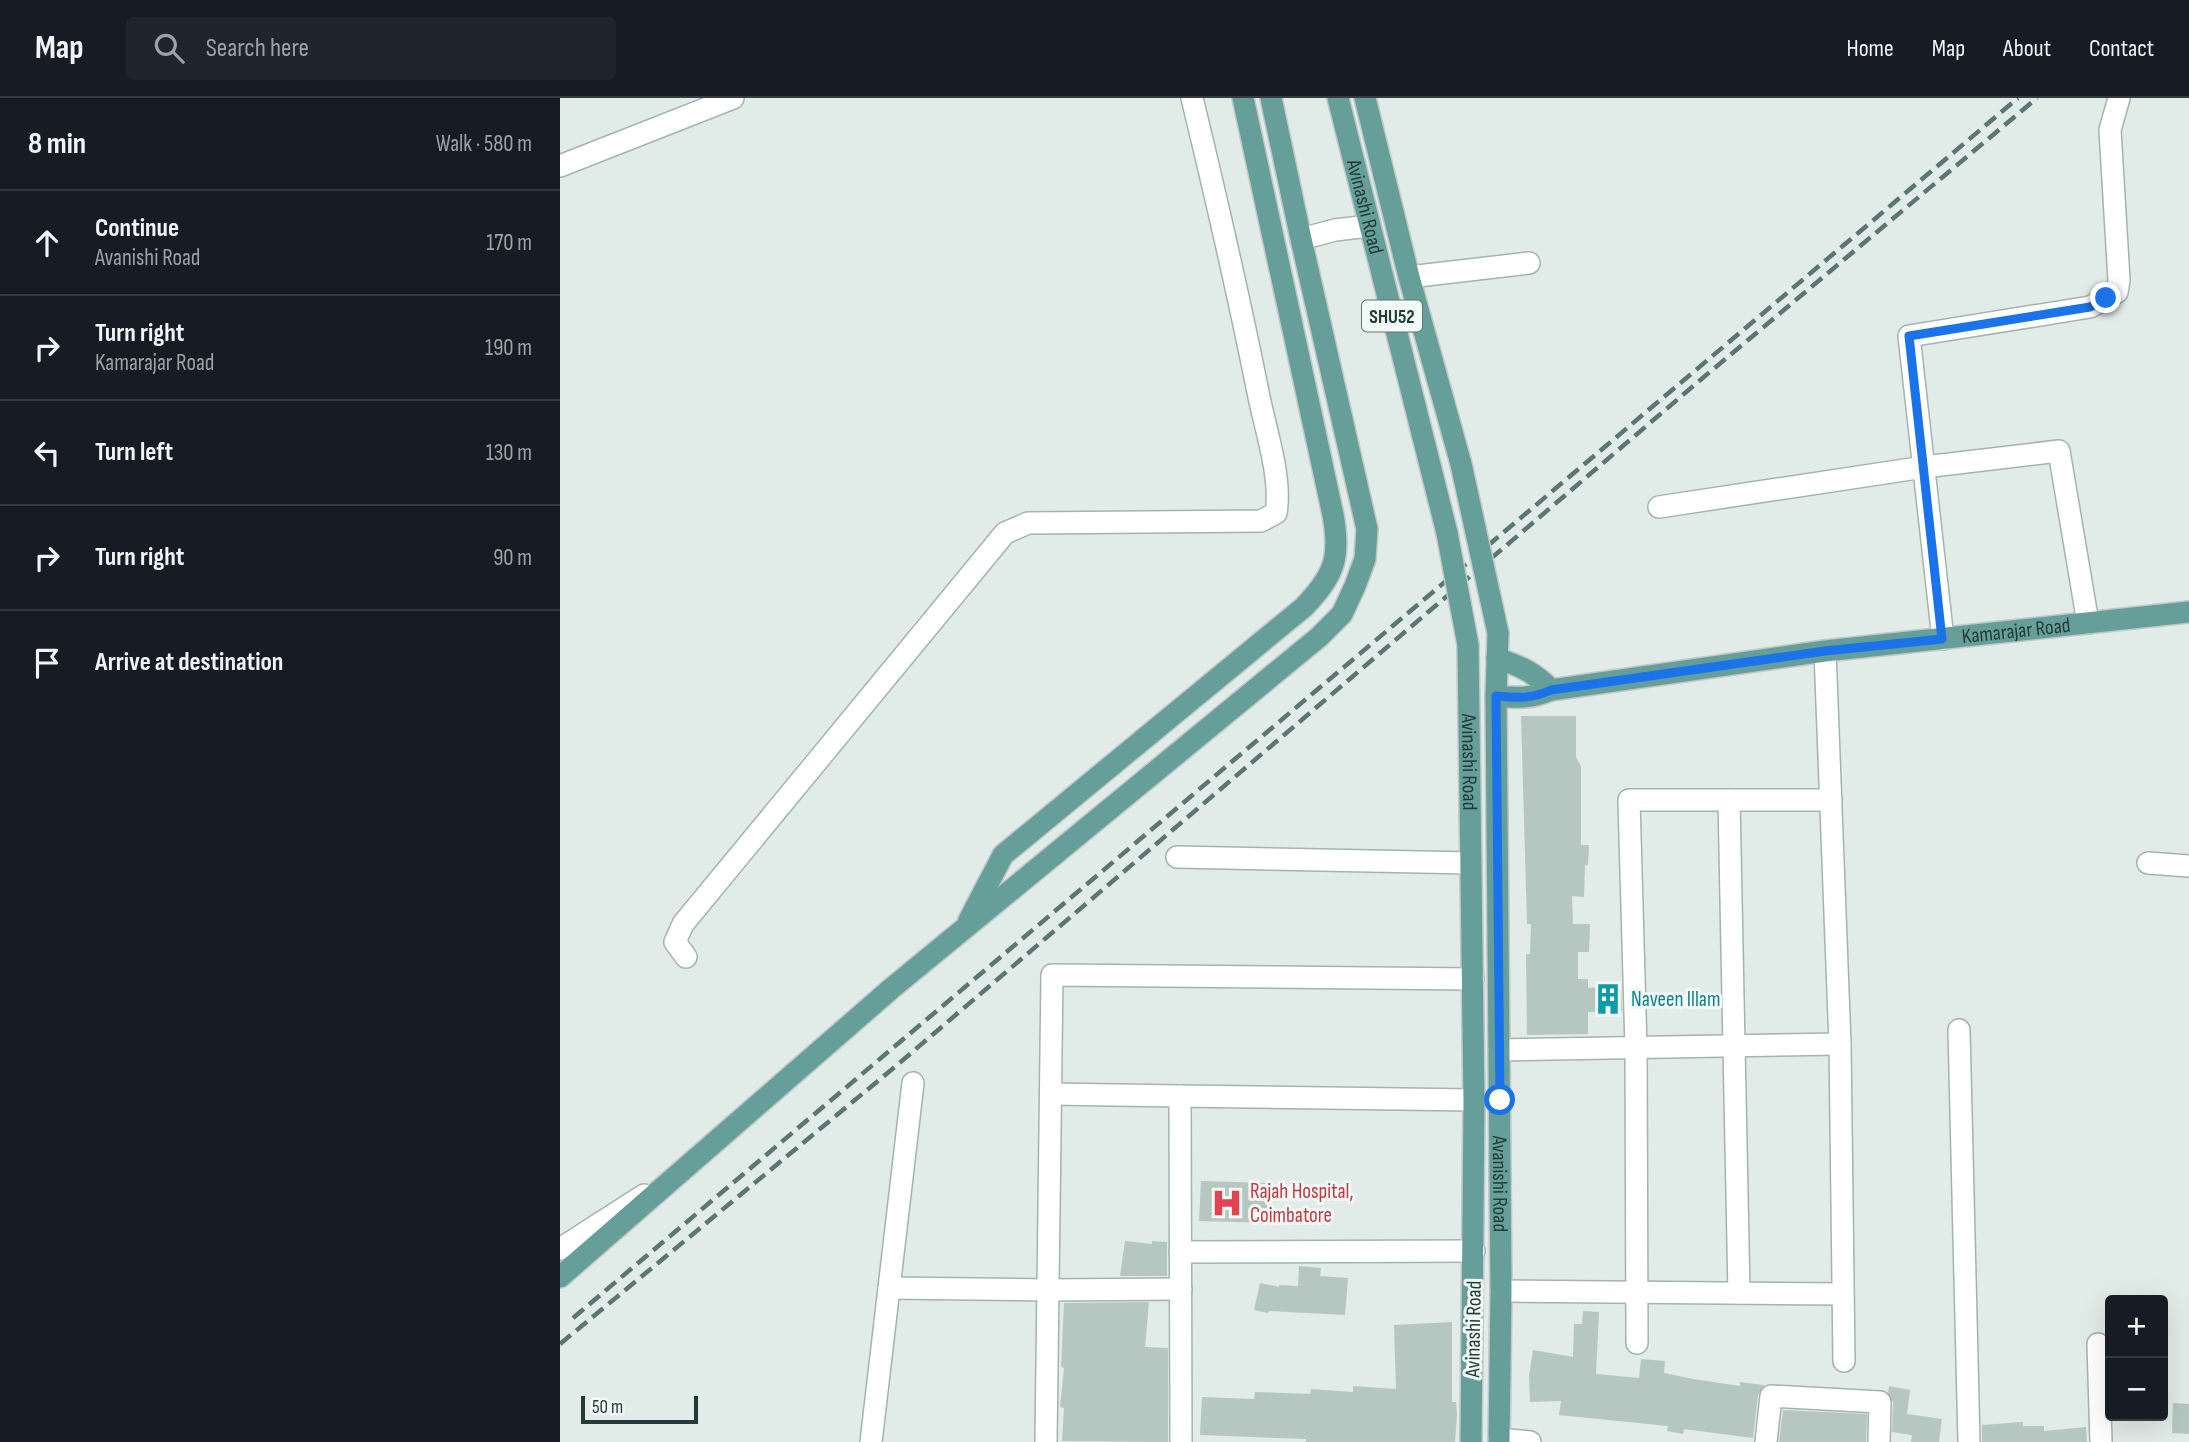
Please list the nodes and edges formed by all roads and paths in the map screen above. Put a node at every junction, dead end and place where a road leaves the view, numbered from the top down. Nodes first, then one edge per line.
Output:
1 (733, 98) edge
2 (1192, 98) edge
3 (1244, 98) edge
4 (1271, 98) edge
5 (1338, 98) edge
6 (1365, 98) edge
7 (2119, 98) edge
8 (560, 166) edge
9 (1368, 226) junction
10 (1301, 239) junction
11 (1529, 263) dead end
12 (1409, 277) junction
13 (1924, 467) junction
14 (1659, 507) dead end
15 (2189, 612) edge
16 (2088, 623) junction
17 (1498, 633) joint
18 (1942, 639) junction
19 (1825, 651) junction
20 (1497, 658) junction
21 (1551, 690) junction
22 (1496, 696) junction
23 (1729, 800) junction
24 (1831, 800) junction
25 (1177, 857) dead end
26 (1471, 863) junction
27 (2148, 863) dead end
28 (2189, 866) edge
29 (965, 928) junction
30 (686, 957) dead end
31 (1472, 979) junction
32 (1498, 1000) junction
33 (1473, 1001) junction
34 (1959, 1030) dead end
35 (1840, 1044) junction
36 (1732, 1046) junction
37 (1636, 1048) junction
38 (1499, 1050) junction
39 (913, 1083) dead end
40 (1051, 1094) junction
41 (1180, 1096) junction
42 (1474, 1101) junction
43 (1474, 1139) junction
44 (1500, 1139) junction
45 (684, 1169) junction
46 (560, 1249) edge
47 (1474, 1251) junction
48 (1180, 1252) junction
49 (560, 1277) edge
50 (889, 1288) junction
51 (1181, 1289) junction
52 (1048, 1290) junction
53 (1501, 1291) junction
54 (1636, 1292) junction
55 (1740, 1293) junction
56 (1842, 1294) junction
57 (1637, 1343) dead end
58 (2098, 1344) dead end
59 (1844, 1361) dead end
60 (1499, 1441) edge
61 (871, 1442) edge
62 (1046, 1442) edge
63 (1181, 1442) edge
64 (1471, 1442) edge
65 (1530, 1442) edge
66 (1766, 1442) edge
67 (1879, 1442) edge
68 (1969, 1442) edge
69 (2101, 1442) edge

1 - 8 street
2 - 30 street
3 - 29 main road
4 - 10 main road
5 - 9 main road, Avinashi Road / SHU52
6 - 12 main road, Avinashi Road / SHU52
7 - 13 street
9 - 10 street
9 - 26 main road, Avinashi Road / SHU52, bridge
10 - 29 main road
11 - 12 street
12 - 17 main road, Avinashi Road / SHU52, bridge
13 - 14 street
13 - 16 street
13 - 18 street
15 - 16 main road, Kamarajar Road
16 - 18 main road, Kamarajar Road
17 - 20 main road, Avanishi Road / SHU52
18 - 19 main road, Kamarajar Road
19 - 21 main road, Kamarajar Road
19 - 24 street
20 - 21 main road
20 - 22 main road, Avanishi Road / SHU52
21 - 22 main road, Kamarajar Road
22 - 32 main road, Avanishi Road / SHU52
23 - 24 street
23 - 36 street
23 - 37 street
24 - 35 street
25 - 26 street
26 - 31 main road, Avinashi Road / SHU52
27 - 28 street
29 - 45 main road
31 - 33 main road, Avinashi Road / SHU52
31 - 40 street
32 - 33 main road
32 - 38 main road, Avanishi Road / SHU52
33 - 42 main road, Avinashi Road / SHU52
34 - 68 street
35 - 36 street
35 - 56 street
36 - 37 street
36 - 55 street
37 - 38 street
37 - 54 street
38 - 44 main road, Avanishi Road / SHU52
39 - 50 street
40 - 41 street
40 - 52 street
41 - 42 street
41 - 48 street
42 - 43 main road, Avinashi Road / SHU52
43 - 44 main road
43 - 47 main road, Avinashi Road / SHU52
44 - 53 main road, Avanishi Road / SHU52
45 - 46 street
45 - 49 main road
47 - 48 street
47 - 64 main road, Avinashi Road / SHU52
48 - 51 street
50 - 52 street
50 - 61 street
51 - 52 street
51 - 63 street
52 - 62 street
53 - 54 street
53 - 60 main road, Avanishi Road / SHU52
54 - 55 street
54 - 57 street
55 - 56 street
56 - 59 street
58 - 69 street
60 - 65 street
66 - 67 street

